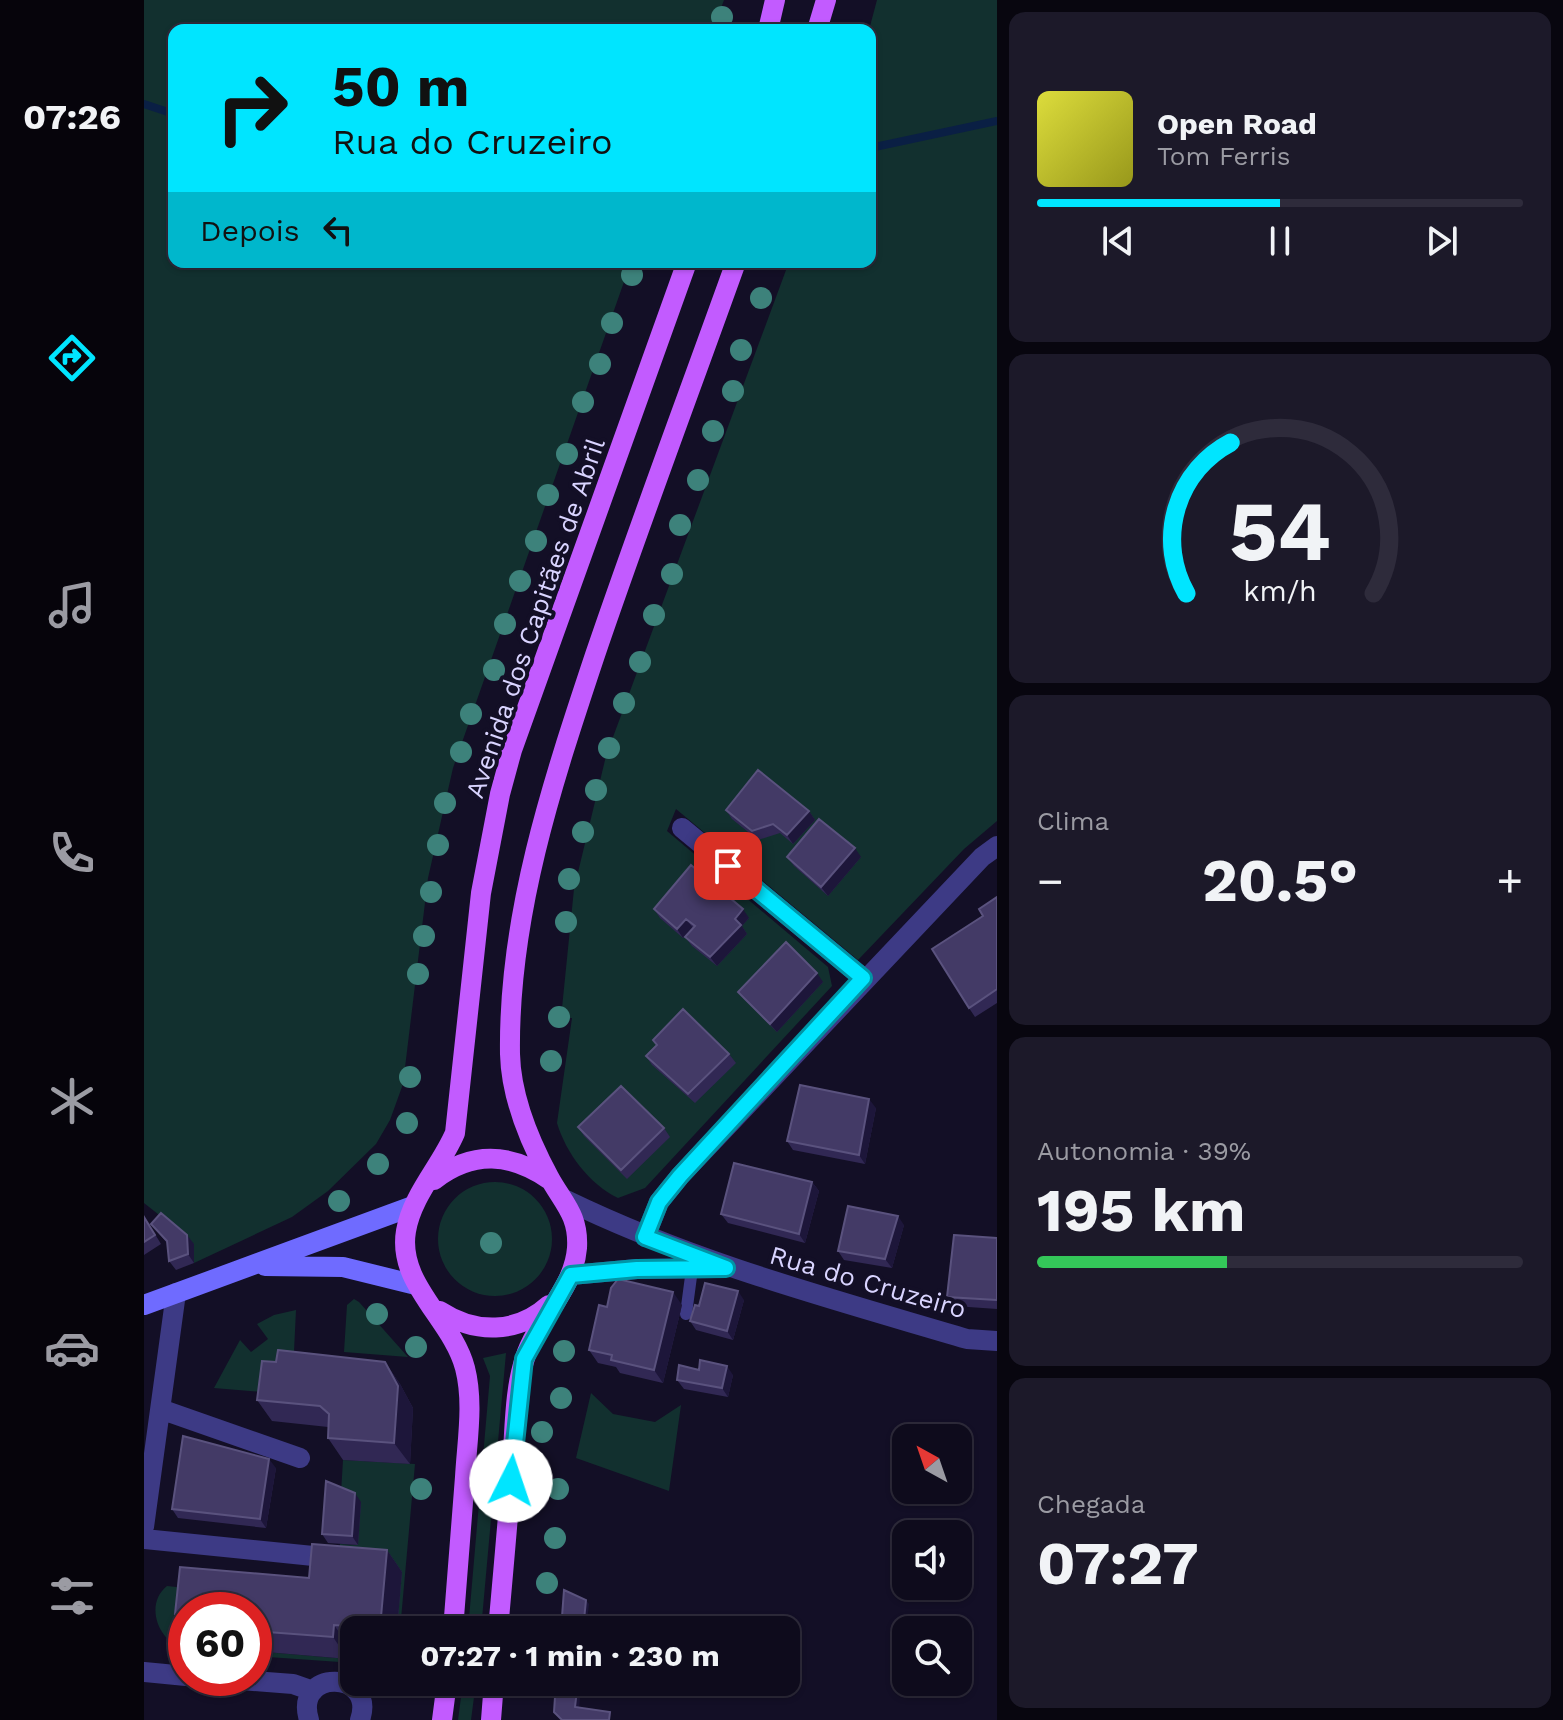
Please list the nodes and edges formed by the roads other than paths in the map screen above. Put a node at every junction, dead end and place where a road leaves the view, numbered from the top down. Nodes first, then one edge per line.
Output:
1 (775, 0) edge
2 (826, 0) edge
3 (769, 24) edge
4 (819, 24) edge
5 (685, 268) edge
6 (734, 268) edge
7 (682, 828) dead end
8 (997, 846) edge
9 (863, 978) junction
10 (550, 1180) junction
11 (429, 1183) junction
12 (566, 1200) junction
13 (413, 1206) junction
14 (645, 1237) junction
15 (253, 1266) junction
16 (726, 1268) junction
17 (692, 1269) junction
18 (571, 1275) junction
19 (416, 1285) junction
20 (176, 1293) junction
21 (558, 1297) junction
22 (144, 1305) edge
23 (433, 1307) junction
24 (686, 1314) dead end
25 (997, 1341) edge
26 (163, 1410) junction
27 (300, 1458) dead end
28 (144, 1527) edge
29 (144, 1539) edge
30 (333, 1558) edge
31 (454, 1616) edge
32 (499, 1616) edge
33 (144, 1672) edge
34 (168, 1674) edge
35 (272, 1682) edge
36 (313, 1691) junction
37 (445, 1696) edge
38 (493, 1696) edge
39 (309, 1720) edge
40 (360, 1720) edge
41 (442, 1720) edge
42 (491, 1720) edge

1 - 3 main road
2 - 4 main road
5 - 11 main road, Avenida dos Capitães de Abril
6 - 10 main road, Avenida dos Capitães de Abril
7 - 9 street
8 - 9 street
9 - 14 street
10 - 11 main road, Avenida dos Capitães de Abril
10 - 12 main road, Avenida dos Capitães de Abril
11 - 13 main road, Avenida dos Capitães de Abril
12 - 14 street, Rua do Cruzeiro
12 - 18 main road, Avenida dos Capitães de Abril
13 - 15 main road
13 - 19 main road, Avenida dos Capitães de Abril
14 - 16 street, Rua do Cruzeiro
15 - 19 main road
15 - 20 main road
16 - 17 street, Rua do Cruzeiro
16 - 25 street, Rua do Cruzeiro
17 - 18 street, Rua do Cruzeiro
17 - 24 lane
18 - 21 main road, Avenida dos Capitães de Abril
19 - 23 main road, Avenida dos Capitães de Abril
20 - 22 main road
20 - 26 street
21 - 23 main road, Avenida dos Capitães de Abril
21 - 32 main road, Avenida dos Capitães de Abril
23 - 31 main road, Avenida dos Capitães de Abril
26 - 27 street
26 - 28 street
29 - 30 street
33 - 34 street
35 - 36 street
36 - 39 street
36 - 40 street
37 - 41 main road
38 - 42 main road

